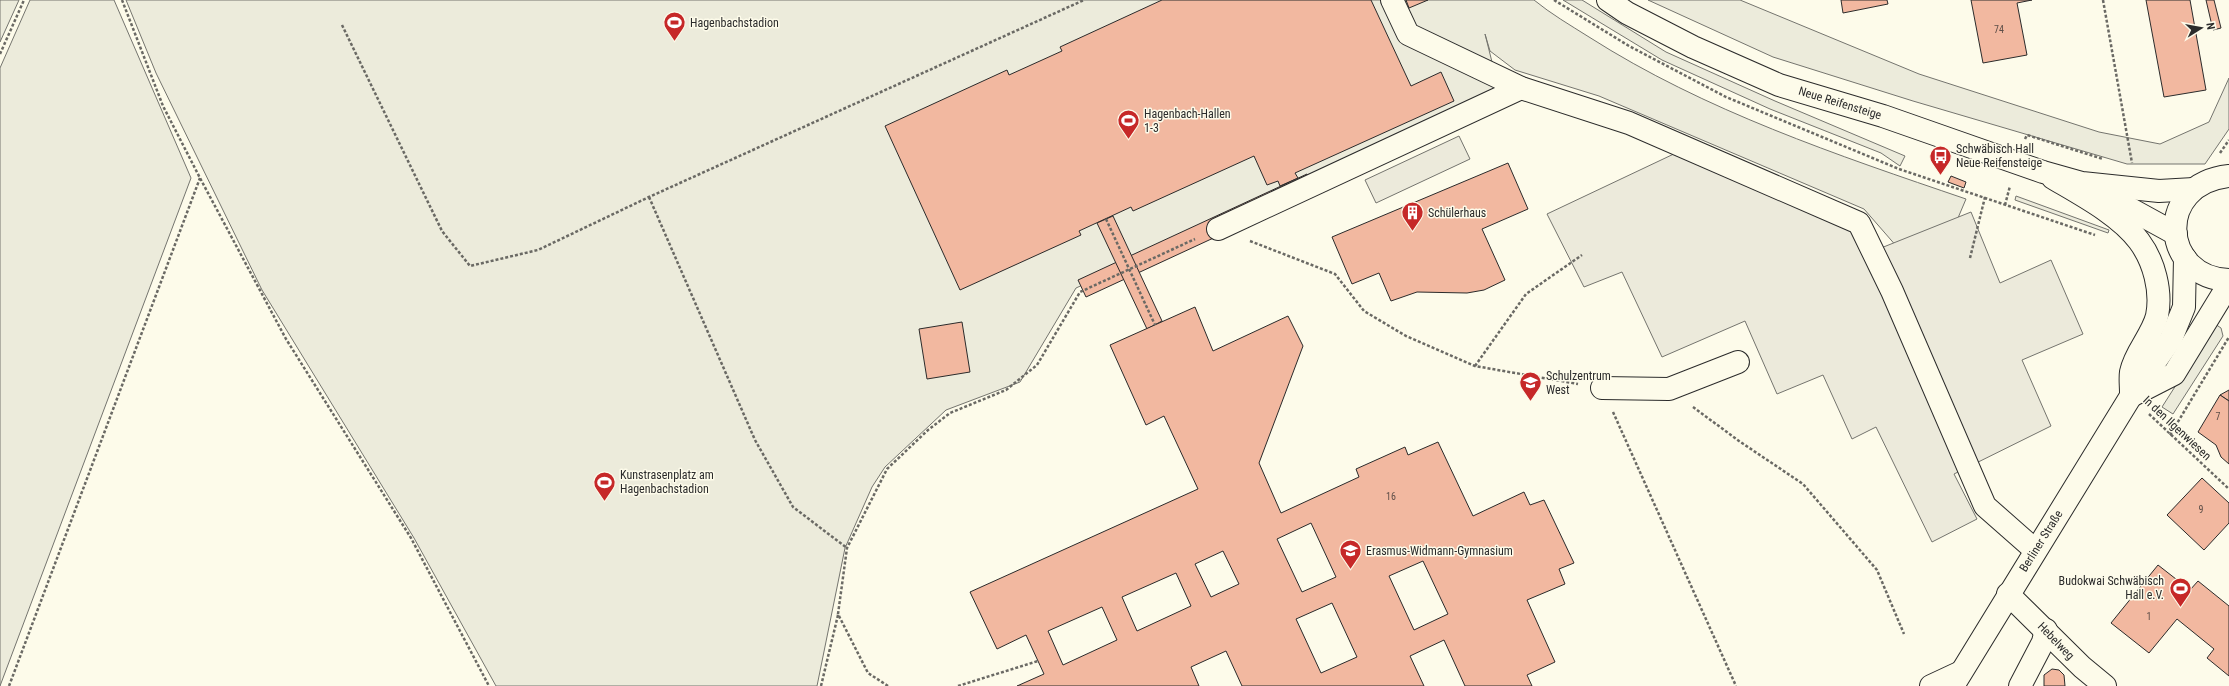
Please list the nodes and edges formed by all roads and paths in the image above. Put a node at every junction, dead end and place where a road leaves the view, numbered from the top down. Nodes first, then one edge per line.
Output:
1 (24, 0) edge
2 (122, 0) edge
3 (1084, 0) edge
4 (1392, 0) edge
5 (1608, 0) edge
6 (2103, 0) edge
7 (342, 25) dead end
8 (0, 54) edge
9 (1521, 88) junction
10 (2110, 161) dead end
11 (2015, 162) junction
12 (2133, 168) dead end
13 (2043, 172) junction
14 (2226, 174) edge
15 (200, 178) junction
16 (2082, 183) junction
17 (2194, 189) junction
18 (649, 197) junction
19 (2005, 205) junction
20 (1106, 219) dead end
21 (1218, 229) junction
22 (2176, 234) junction
23 (2099, 237) dead end
24 (1582, 255) dead end
25 (1970, 258) dead end
26 (2185, 258) junction
27 (1129, 270) junction
28 (2229, 280) edge
29 (2229, 284) edge
30 (1155, 325) dead end
31 (2229, 337) edge
32 (1738, 362) dead end
33 (1474, 366) junction
34 (1602, 388) junction
35 (1668, 389) junction
36 (2131, 396) junction
37 (2170, 434) junction
38 (2229, 482) edge
39 (2226, 485) junction
40 (2229, 488) edge
41 (847, 548) junction
42 (2035, 550) junction
43 (2008, 594) junction
44 (838, 614) junction
45 (2046, 630) junction
46 (1904, 634) dead end
47 (1038, 661) dead end
48 (1957, 679) edge
49 (9, 686) edge
50 (489, 686) edge
51 (821, 686) edge
52 (888, 686) edge
53 (958, 686) edge
54 (1736, 686) edge
55 (1931, 686) edge
56 (2020, 686) edge
57 (2105, 686) edge

1 - 8 path
2 - 15 path
3 - 18 path
4 - 9 street
5 - 11 street, Neue Reifensteige
6 - 12 path
7 - 18 path
9 - 21 street
9 - 42 street
10 - 11 path
11 - 13 street, Neue Reifensteige
11 - 19 path
13 - 16 street, Neue Reifensteige
13 - 36 street
14 - 17 street
15 - 49 path
15 - 50 path
16 - 17 street, Neue Reifensteige
16 - 22 street, Neue Reifensteige
17 - 22 street
18 - 41 path
19 - 23 path
19 - 25 path
20 - 27 path
21 - 27 path
21 - 33 path
22 - 26 street
24 - 33 path
26 - 28 street
26 - 36 street, Berliner Straße
27 - 30 path
27 - 41 path
29 - 36 street
31 - 37 path
32 - 35 street
33 - 34 path
34 - 35 street
34 - 54 path
35 - 46 path
36 - 37 path, In den Ilgenwiesen
36 - 42 street, Berliner Straße
37 - 39 path, In den Ilgenwiesen
38 - 39 path
39 - 40 path, In den Ilgenwiesen
41 - 44 path
42 - 43 street, Berliner Straße
43 - 45 street, Hebelweg
43 - 48 street, Berliner Straße
44 - 51 path
44 - 52 path
45 - 56 street
45 - 57 street, Hebelweg
47 - 53 path
48 - 55 street

